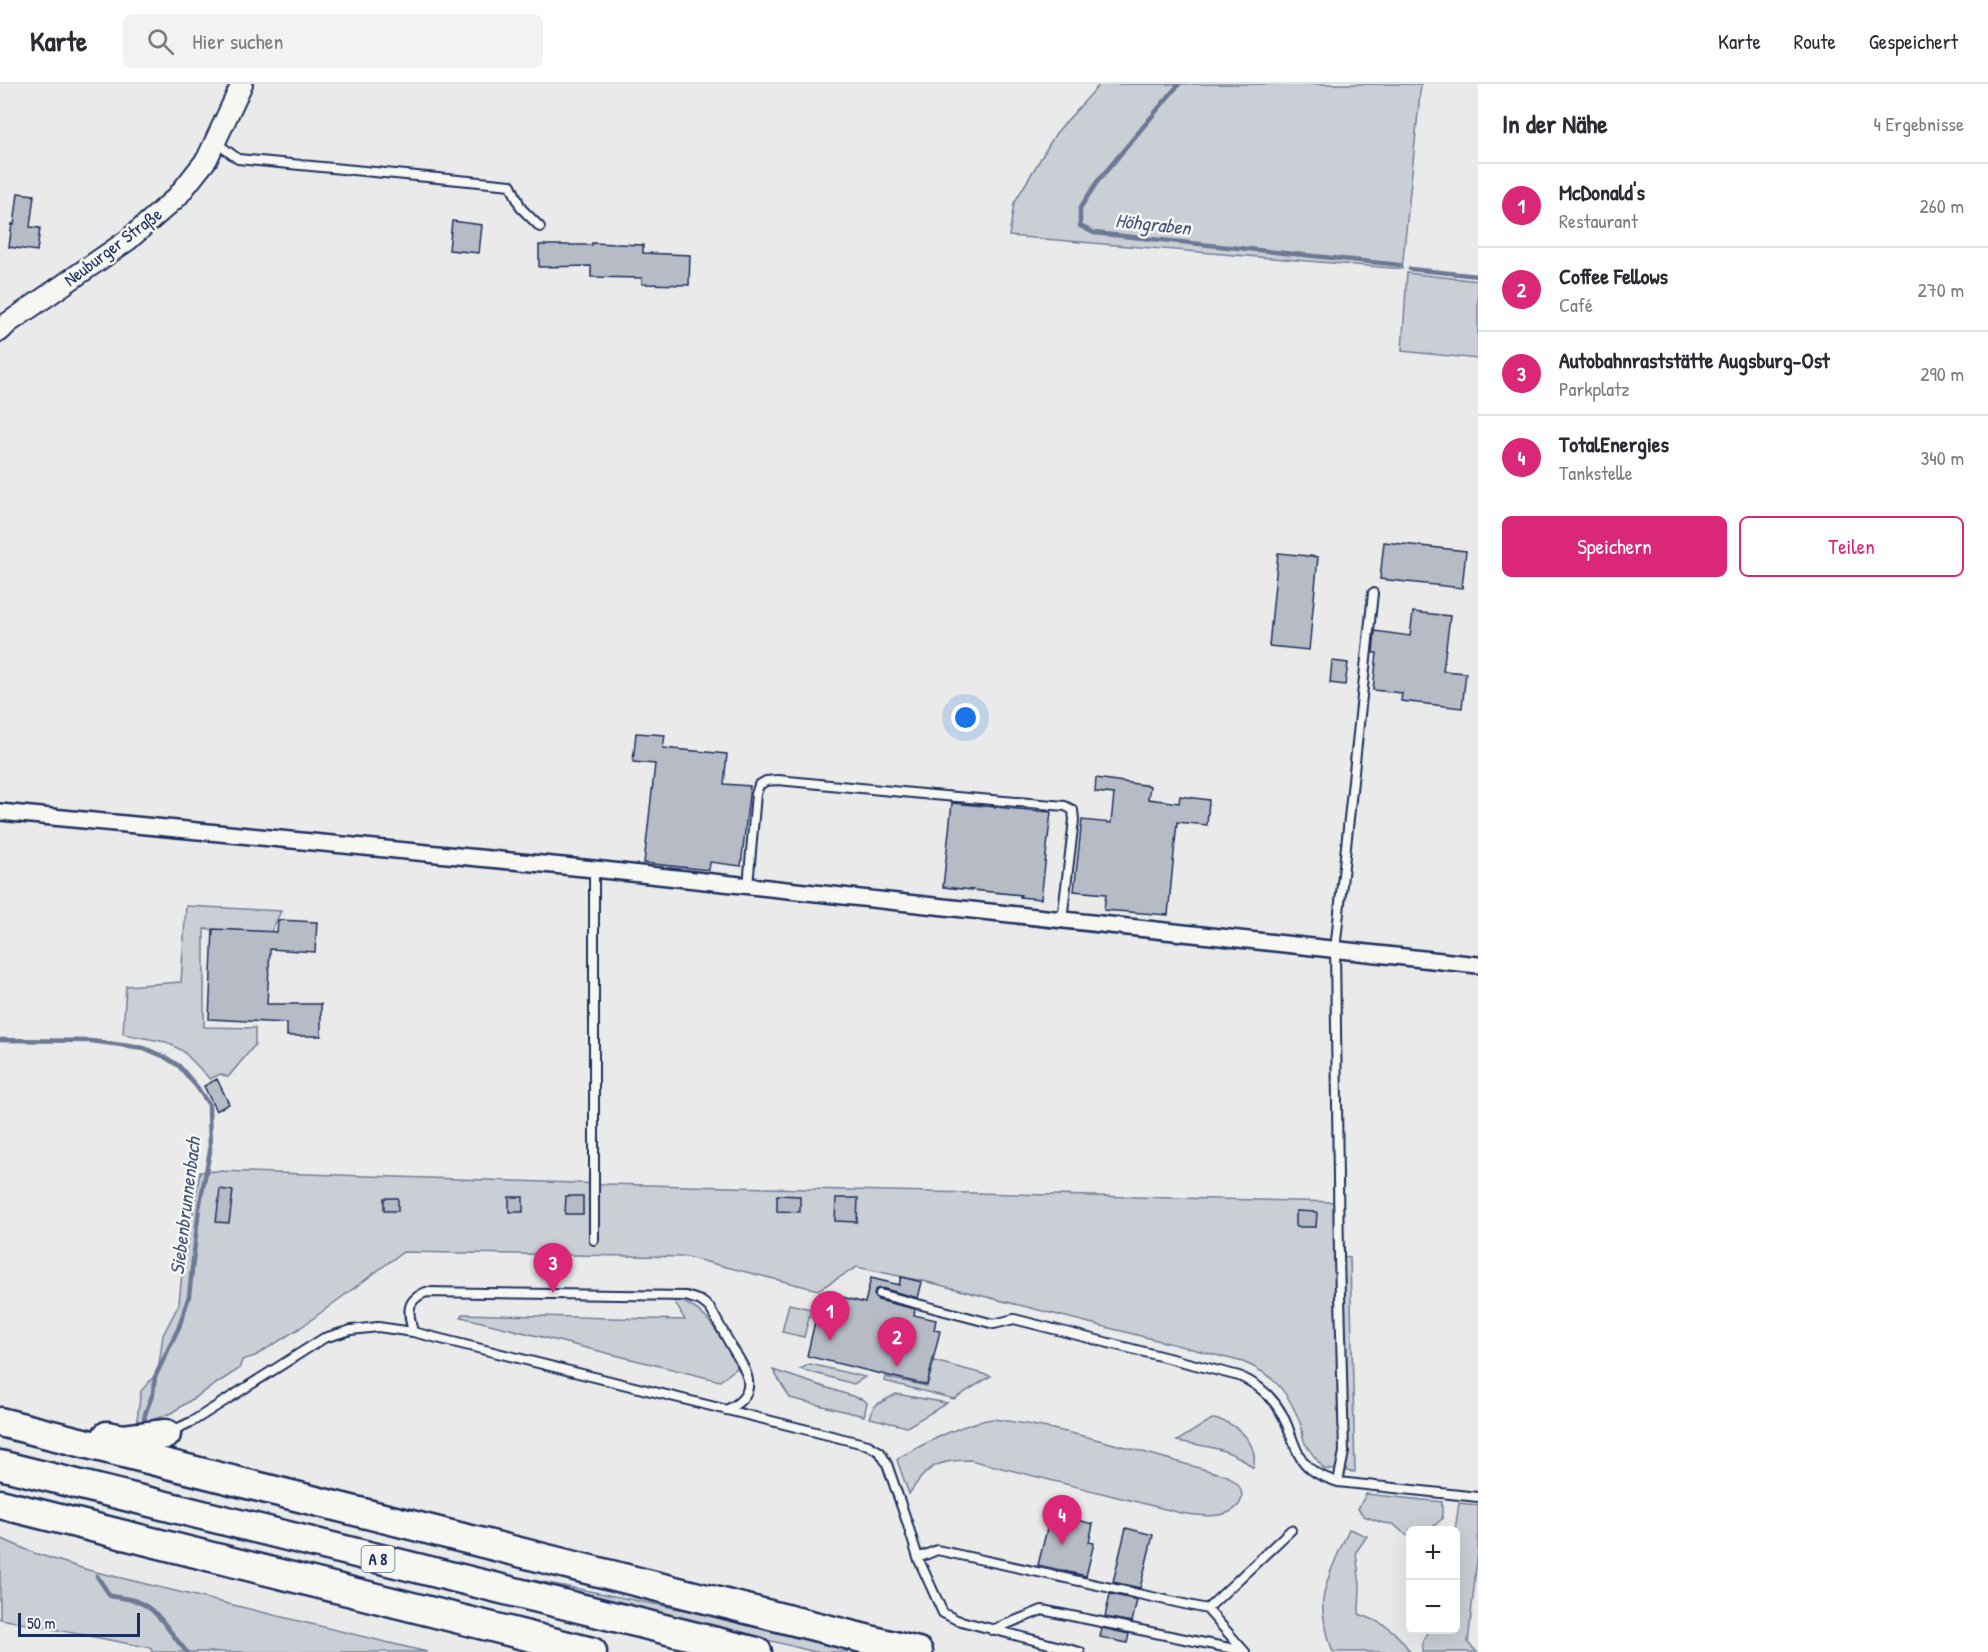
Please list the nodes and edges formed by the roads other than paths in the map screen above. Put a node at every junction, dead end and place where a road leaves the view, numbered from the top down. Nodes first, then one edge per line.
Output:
1 (242, 84) edge
2 (216, 142) junction
3 (540, 226) dead end
4 (0, 331) edge
5 (1373, 593) dead end
6 (0, 812) edge
7 (594, 869) junction
8 (748, 886) junction
9 (1062, 920) junction
10 (1335, 950) junction
11 (1478, 965) edge
12 (594, 1240) dead end
13 (880, 1294) dead end
14 (412, 1332) junction
15 (726, 1410) junction
16 (0, 1422) edge
17 (48, 1432) junction
18 (166, 1434) joint
19 (0, 1465) edge
20 (1338, 1482) junction
21 (1478, 1497) edge
22 (0, 1504) edge
23 (1291, 1530) dead end
24 (918, 1558) junction
25 (1207, 1608) junction
26 (992, 1630) junction
27 (592, 1652) edge
28 (757, 1652) edge
29 (918, 1652) edge
30 (1080, 1652) edge
31 (1245, 1652) edge

1 - 2 street, Neuburger Straße
2 - 3 lane
2 - 4 street, Neuburger Straße
5 - 10 lane
6 - 7 street
7 - 8 street
7 - 12 lane
8 - 9 street
8 - 9 lane
9 - 10 street
10 - 11 street
10 - 20 lane
13 - 20 lane
14 - 15 lane
14 - 15 lane
14 - 18 lane
15 - 24 lane
16 - 17 highway
17 - 18 highway
17 - 29 highway
19 - 28 highway, A 8
20 - 21 lane
22 - 27 highway, A 8
23 - 25 lane
24 - 25 lane
24 - 26 lane
25 - 31 lane
26 - 30 lane
26 - 31 lane

